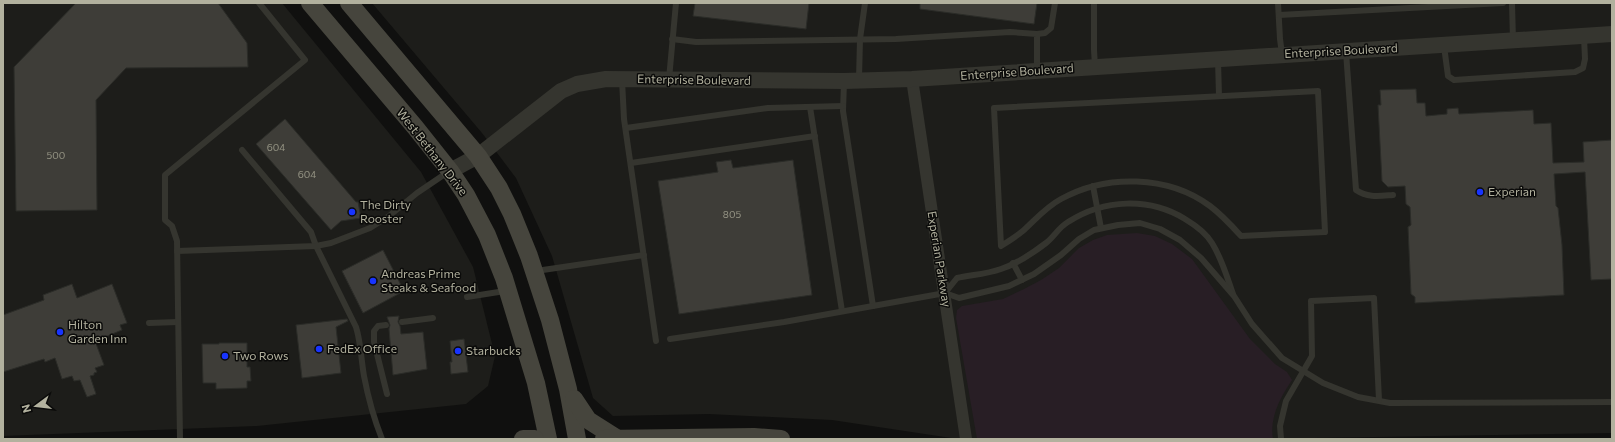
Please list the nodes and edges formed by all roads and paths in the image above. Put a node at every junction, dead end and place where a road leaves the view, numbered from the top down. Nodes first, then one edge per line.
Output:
1 (259, 3) edge
2 (310, 3) edge
3 (349, 3) edge
4 (676, 3) edge
5 (865, 3) edge
6 (1055, 3) edge
7 (1094, 3) edge
8 (1278, 3) edge
9 (1503, 3) edge
10 (1512, 3) edge
11 (1279, 15) junction
12 (1037, 34) junction
13 (1612, 34) edge
14 (1584, 36) junction
15 (672, 39) junction
16 (860, 39) junction
17 (1513, 40) junction
18 (1444, 45) junction
19 (1346, 51) junction
20 (1282, 54) junction
21 (1218, 58) junction
22 (1095, 66) junction
23 (1037, 70) junction
24 (622, 79) junction
25 (669, 79) junction
26 (912, 79) junction
27 (851, 81) junction
28 (1219, 96) junction
29 (843, 106) junction
30 (810, 107) junction
31 (626, 128) junction
32 (815, 136) junction
33 (242, 150) dead end
34 (478, 156) junction
35 (631, 164) junction
36 (450, 171) junction
37 (1093, 186) junction
38 (1393, 195) dead end
39 (1097, 208) junction
40 (1101, 228) junction
41 (316, 246) junction
42 (177, 250) junction
43 (644, 255) junction
44 (1013, 263) junction
45 (534, 271) junction
46 (1022, 280) junction
47 (508, 291) junction
48 (945, 293) junction
49 (1234, 296) junction
50 (468, 297) dead end
51 (873, 306) junction
52 (842, 312) junction
53 (433, 318) dead end
54 (178, 322) junction
55 (402, 322) dead end
56 (149, 323) dead end
57 (386, 325) dead end
58 (670, 339) dead end
59 (656, 341) dead end
60 (1304, 371) junction
61 (568, 389) junction
62 (387, 394) dead end
63 (1379, 400) junction
64 (1612, 402) edge
65 (180, 439) edge
66 (382, 439) edge
67 (523, 439) edge
68 (535, 439) edge
69 (548, 439) edge
70 (577, 439) edge
71 (604, 439) edge
72 (618, 439) edge
73 (644, 439) edge
74 (781, 439) edge
75 (966, 439) edge
76 (1281, 439) edge

1 - 42 lane
2 - 36 main road, West Bethany Drive
3 - 34 main road
4 - 15 lane
5 - 16 lane
6 - 12 lane
7 - 22 lane
8 - 11 lane
9 - 11 lane
10 - 17 lane
11 - 20 lane
12 - 16 lane
12 - 23 lane
13 - 14 street, Enterprise Boulevard
14 - 17 street, Enterprise Boulevard
14 - 18 lane
15 - 16 lane
15 - 25 lane
16 - 27 lane
17 - 18 street, Enterprise Boulevard
18 - 19 street, Enterprise Boulevard
19 - 20 street, Enterprise Boulevard
19 - 38 lane
20 - 21 street, Enterprise Boulevard
21 - 22 street, Enterprise Boulevard
21 - 28 lane
22 - 23 street, Enterprise Boulevard
23 - 26 street, Enterprise Boulevard
24 - 25 street, Enterprise Boulevard
24 - 31 lane
24 - 34 street, Enterprise Boulevard
25 - 27 street, Enterprise Boulevard
26 - 27 street, Enterprise Boulevard
26 - 48 street, Experian Parkway
27 - 29 lane
28 - 37 lane
28 - 37 lane
29 - 30 lane
29 - 51 lane
30 - 31 lane
30 - 32 lane
31 - 35 lane
32 - 35 lane
32 - 52 lane
33 - 41 lane
34 - 36 street, Enterprise Boulevard
34 - 45 main road
35 - 43 lane
36 - 41 lane
36 - 47 main road, West Bethany Drive
37 - 39 lane
39 - 40 lane
39 - 44 lane
39 - 49 lane
40 - 46 lane
40 - 49 lane
41 - 42 lane
41 - 66 lane
42 - 54 lane
43 - 45 lane
43 - 59 lane
44 - 46 lane
44 - 48 lane
45 - 61 main road
46 - 48 lane
47 - 50 lane
47 - 69 main road, West Bethany Drive
48 - 51 lane
48 - 75 street, Experian Parkway
49 - 60 lane
51 - 52 lane
52 - 58 lane
53 - 55 lane
54 - 56 lane
54 - 65 lane
57 - 62 lane
60 - 63 lane
60 - 63 lane
60 - 76 lane
61 - 70 main road
61 - 72 main road
63 - 64 lane
67 - 68 main road
71 - 72 main road
72 - 73 main road
73 - 74 main road

